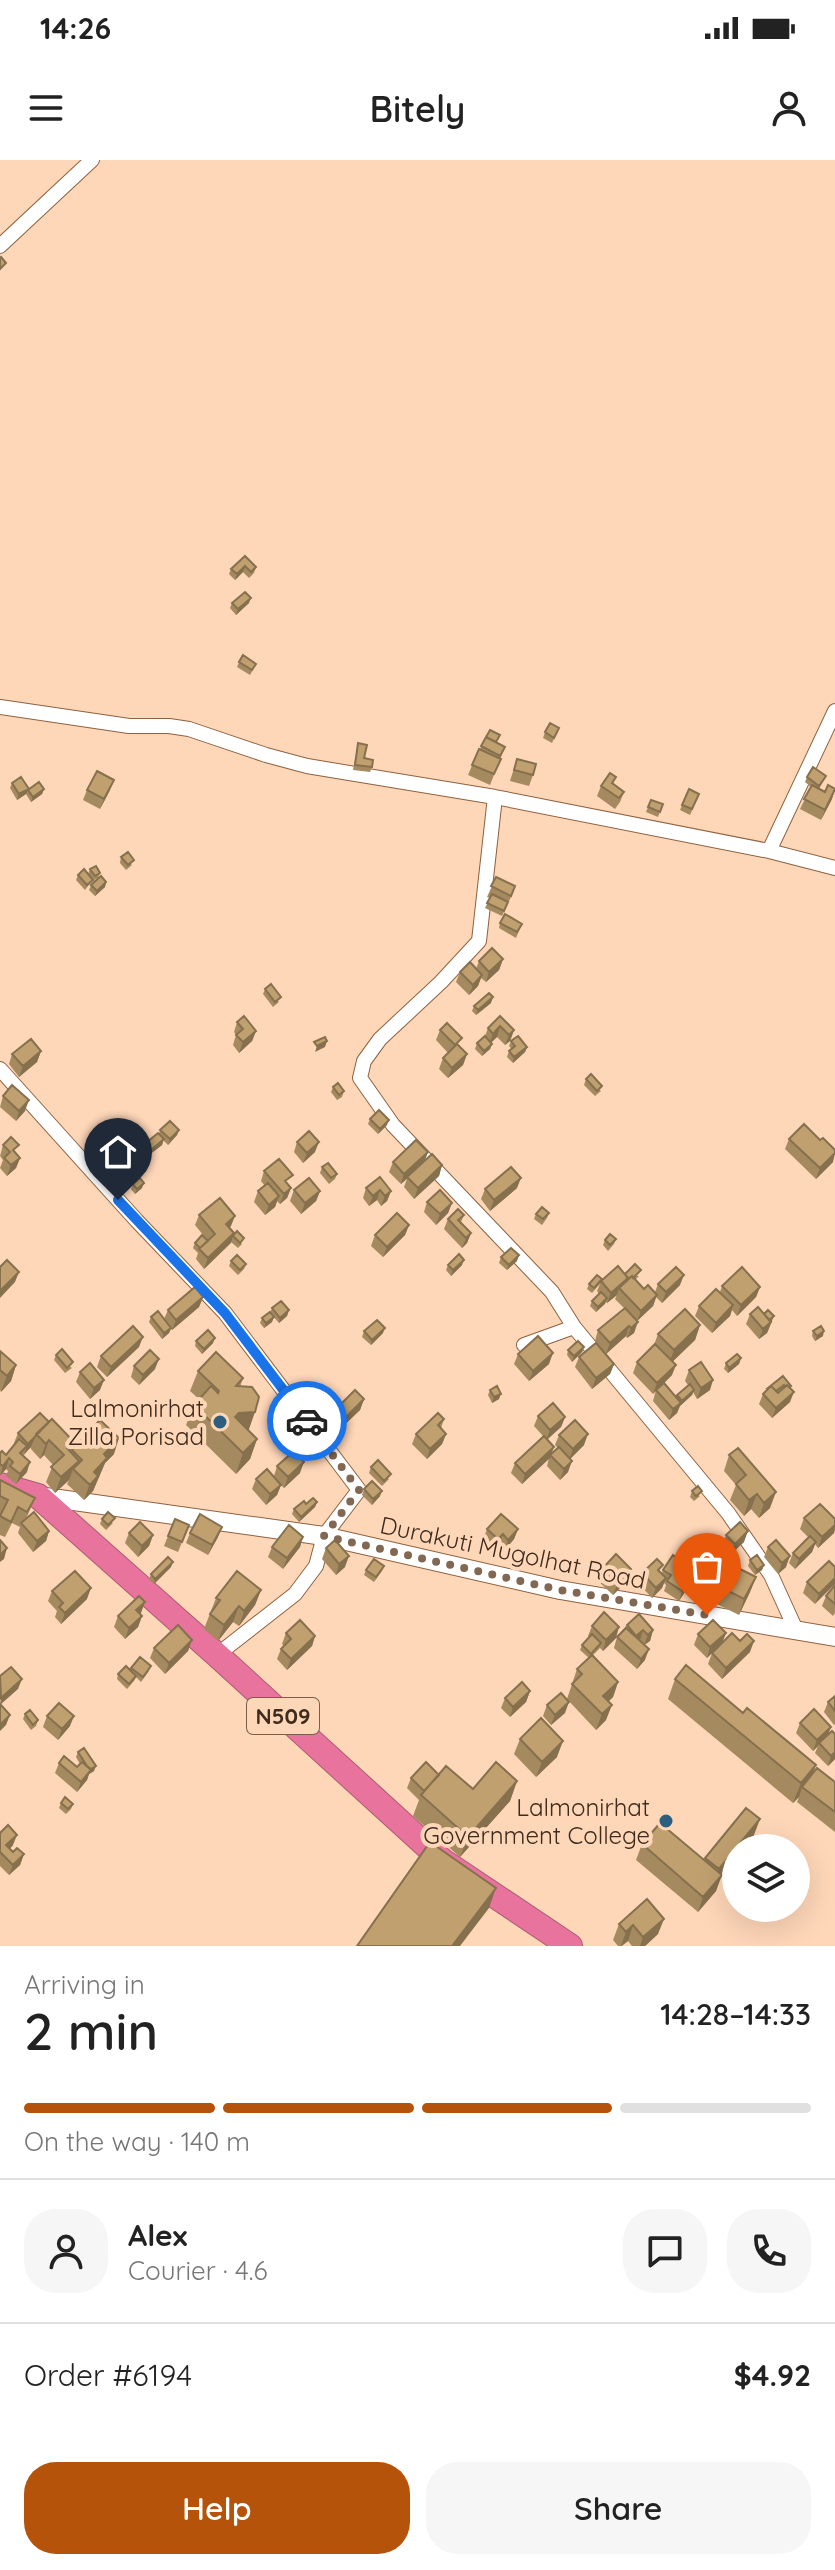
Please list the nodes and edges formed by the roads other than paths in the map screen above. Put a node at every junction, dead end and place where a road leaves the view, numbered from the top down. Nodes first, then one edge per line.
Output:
1 (92, 160) edge
2 (0, 246) edge
3 (0, 707) edge
4 (835, 711) edge
5 (495, 797) junction
6 (769, 851) junction
7 (835, 868) edge
8 (0, 1069) edge
9 (574, 1327) junction
10 (524, 1345) edge
11 (0, 1485) edge
12 (38, 1496) junction
13 (324, 1536) junction
14 (796, 1630) junction
15 (835, 1637) edge
16 (217, 1655) junction
17 (570, 1946) edge

1 - 2 street
3 - 5 street
4 - 6 street
5 - 6 street
5 - 9 street
6 - 7 street
8 - 13 street
9 - 10 street
9 - 14 street
11 - 12 highway, N509
12 - 13 main road, Durakuti Mugolhat Road
12 - 16 highway, N509
13 - 14 main road, Durakuti Mugolhat Road
13 - 16 street
14 - 15 main road, Durakuti Mugolhat Road
16 - 17 highway, N509

